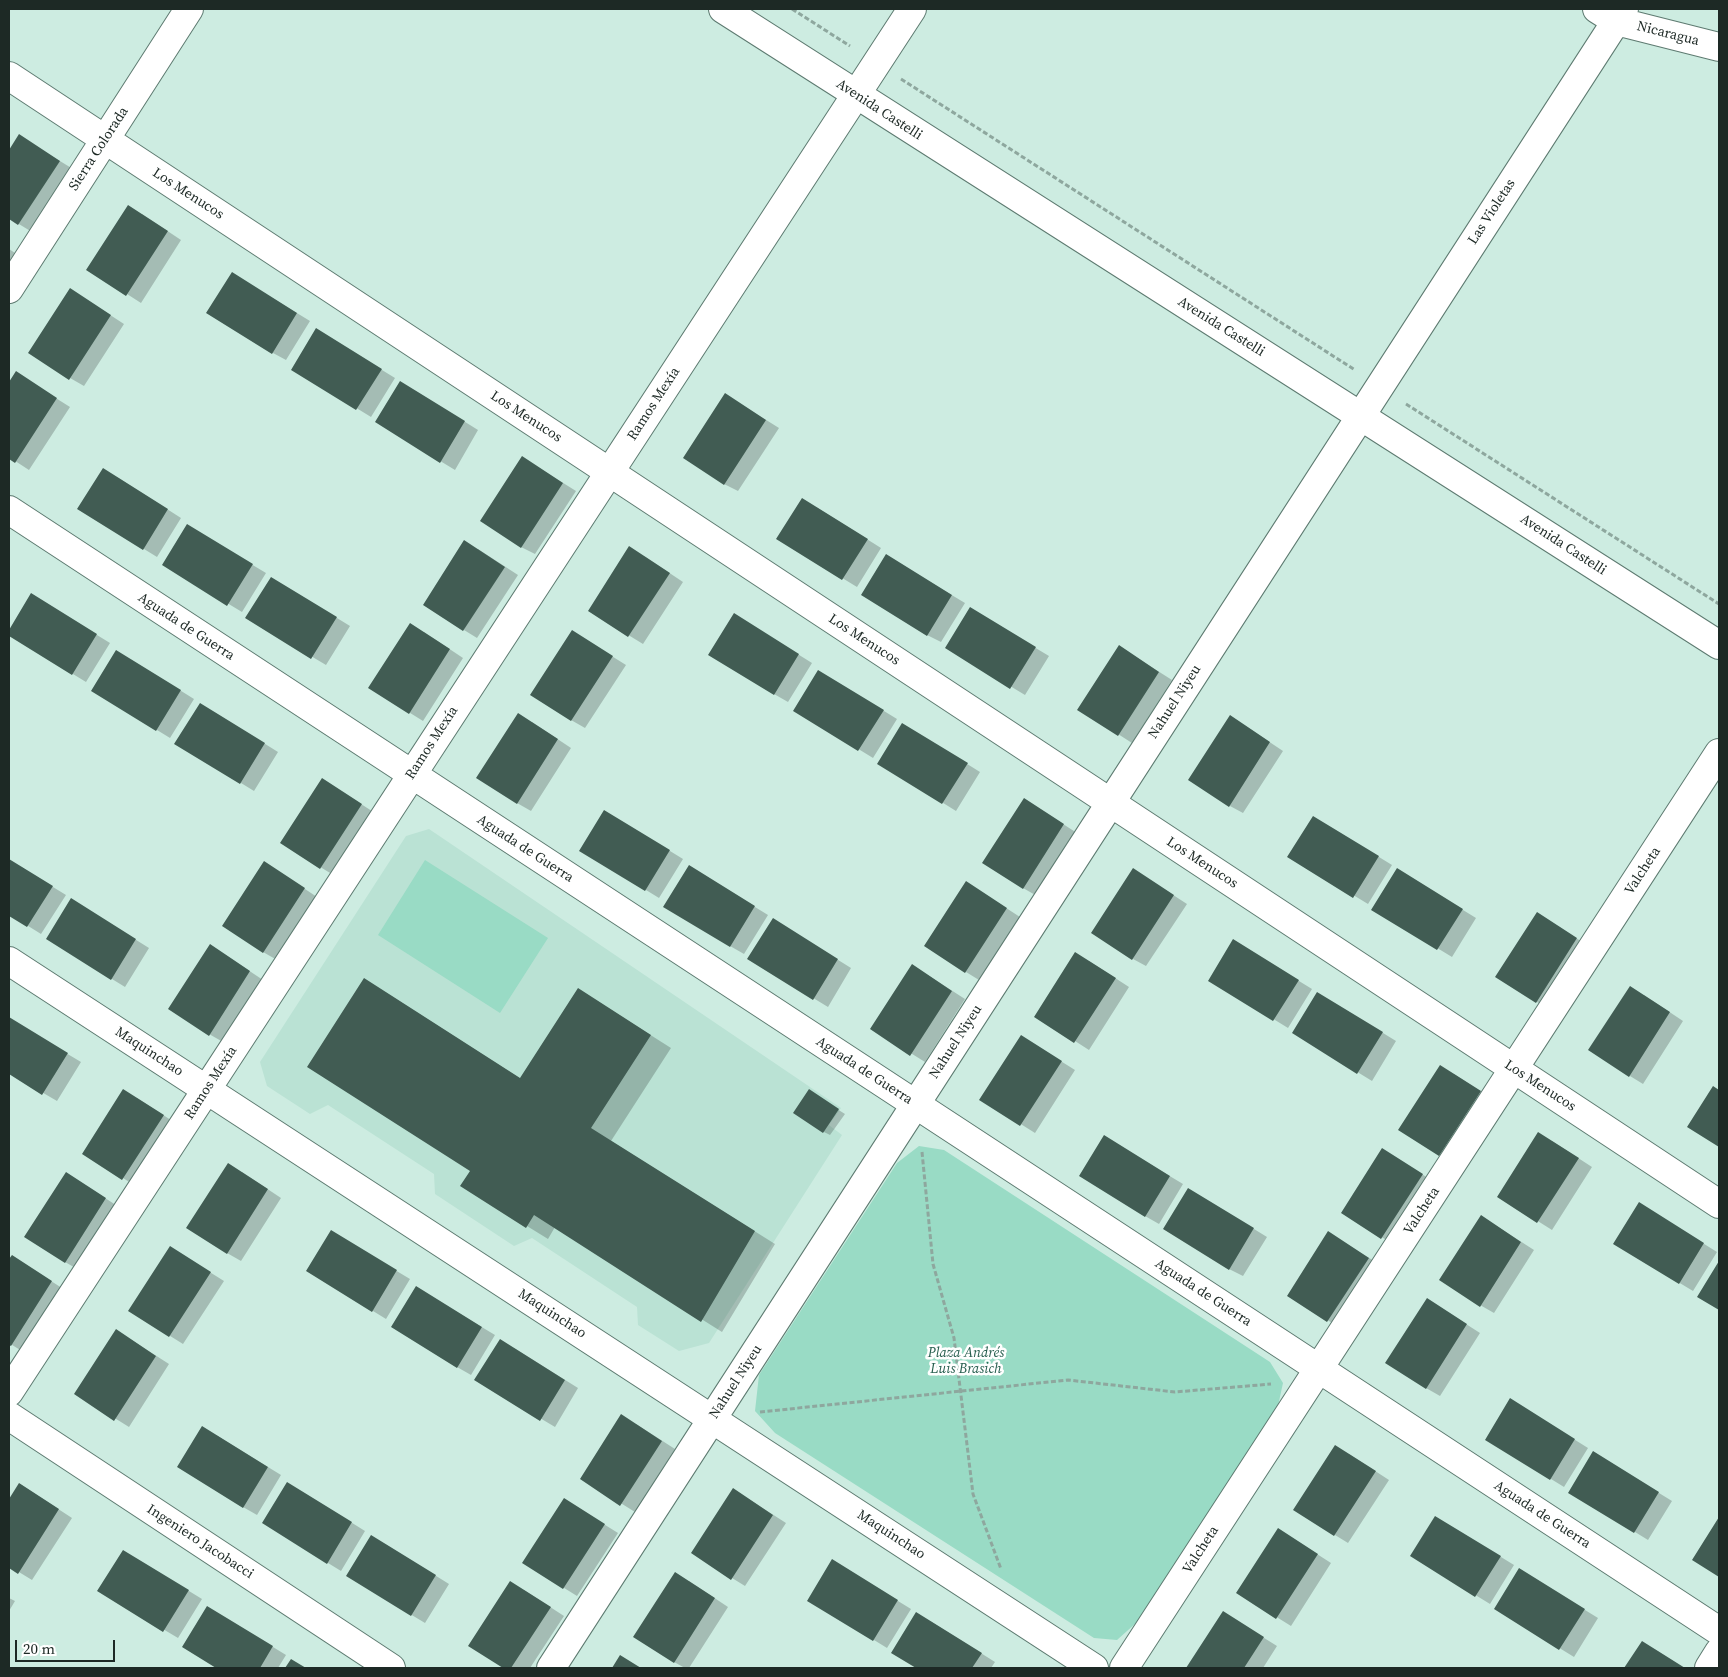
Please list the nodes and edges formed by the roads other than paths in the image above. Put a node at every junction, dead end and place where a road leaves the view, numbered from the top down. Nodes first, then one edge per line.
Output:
1 (190, 9) edge
2 (723, 9) edge
3 (912, 9) edge
4 (1612, 13) edge
5 (1719, 47) edge
6 (9, 76) edge
7 (856, 95) junction
8 (105, 140) junction
9 (9, 289) edge
10 (1360, 416) junction
11 (609, 472) junction
12 (9, 510) edge
13 (1719, 645) edge
14 (1719, 753) edge
15 (412, 774) junction
16 (1110, 802) junction
17 (9, 961) edge
18 (1514, 1069) junction
19 (206, 1090) junction
20 (915, 1105) junction
21 (1719, 1204) edge
22 (1319, 1369) junction
23 (9, 1392) edge
24 (9, 1416) edge
25 (712, 1419) junction
26 (1719, 1631) edge
27 (1719, 1652) edge
28 (391, 1668) edge
29 (551, 1668) edge
30 (1094, 1668) edge
31 (1124, 1668) edge
32 (1709, 1668) edge

1 - 8 street, Sierra Colorada
2 - 7 street, Avenida Castelli
3 - 7 street, Ramos Mexía
4 - 5 street, Nicaragua
4 - 10 street, Las Violetas
6 - 8 street, Los Menucos
7 - 10 street, Avenida Castelli
7 - 11 street, Ramos Mexía
8 - 9 street, Sierra Colorada
8 - 11 street, Los Menucos
10 - 13 street, Avenida Castelli
10 - 16 street, Nahuel Niyeu
11 - 15 street, Ramos Mexía
11 - 16 street, Los Menucos
12 - 15 street, Aguada de Guerra
14 - 18 street, Valcheta
15 - 19 street, Ramos Mexía
15 - 20 street, Aguada de Guerra
16 - 18 street, Los Menucos
16 - 20 street, Nahuel Niyeu
17 - 19 street, Maquinchao
18 - 21 street, Los Menucos
18 - 22 street, Valcheta
19 - 23 street, Ramos Mexía
19 - 25 street, Maquinchao
20 - 22 street, Aguada de Guerra
20 - 25 street, Nahuel Niyeu
22 - 26 street, Aguada de Guerra
22 - 31 street, Valcheta
24 - 28 street, Ingeniero Jacobacci
25 - 29 street, Nahuel Niyeu
25 - 30 street, Maquinchao
27 - 32 street

